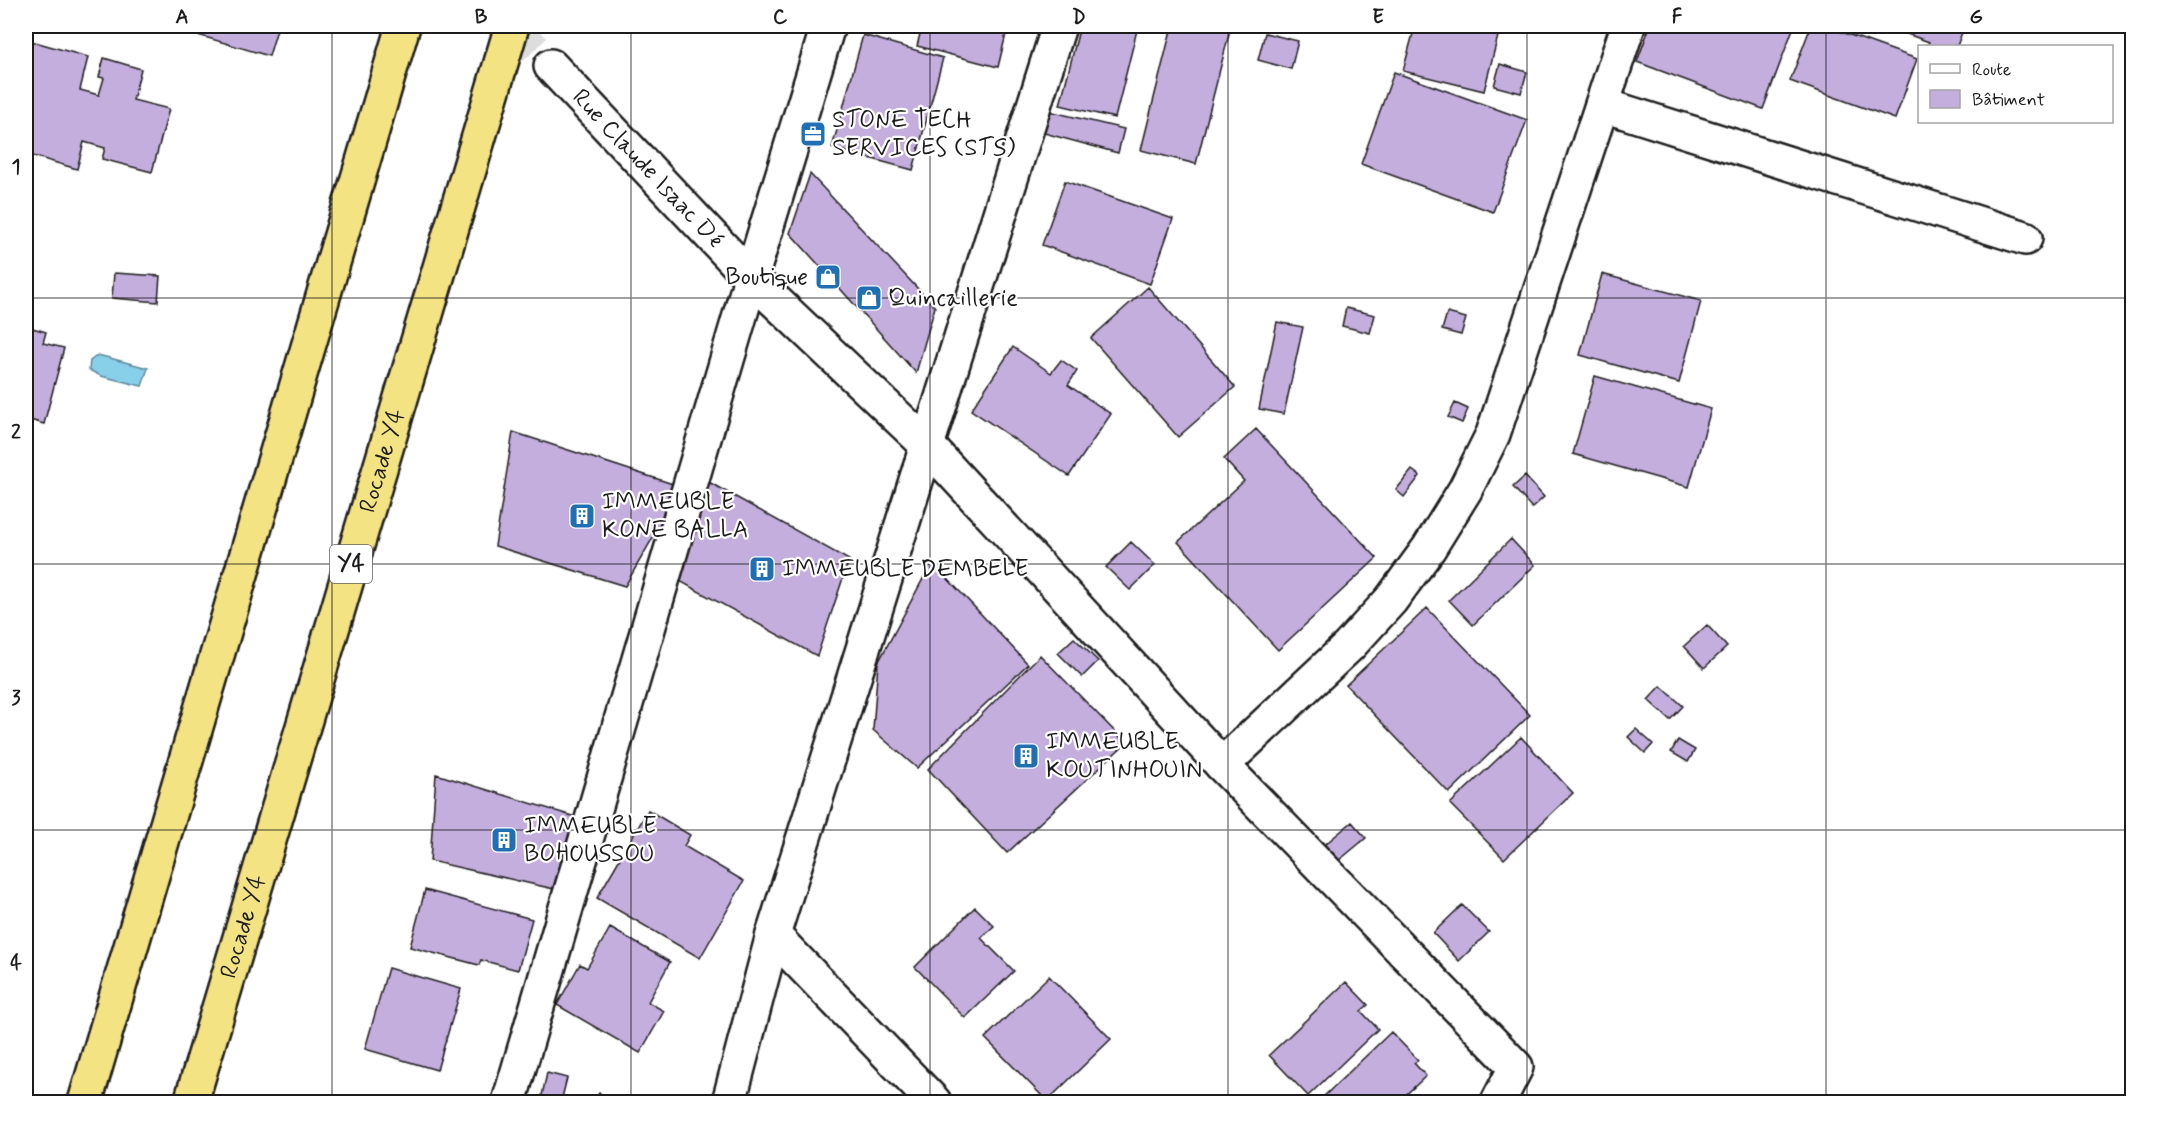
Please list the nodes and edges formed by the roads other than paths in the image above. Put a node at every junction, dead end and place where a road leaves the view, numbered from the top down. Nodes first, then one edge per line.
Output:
1 (403, 26) edge
2 (512, 26) edge
3 (828, 26) edge
4 (1059, 26) edge
5 (1628, 26) edge
6 (552, 66) tunnel mouth
7 (1603, 105) junction
8 (2025, 238) dead end
9 (751, 278) junction
10 (927, 445) junction
11 (1222, 765) junction
12 (773, 935) junction
13 (85, 1102) edge
14 (191, 1102) edge
15 (509, 1102) edge
16 (729, 1102) edge
17 (934, 1102) edge
18 (1498, 1102) edge

1 - 13 highway
2 - 14 highway, Rocade Y4 / Y4
3 - 9 street
4 - 10 street
5 - 7 street
6 - 9 street, Rue Claude Isaac Dé
7 - 8 street
7 - 11 street
9 - 10 street, Rue Claude Isaac Dé
9 - 15 street
10 - 11 street, Rue Claude Isaac Dé
10 - 12 street
11 - 18 street, Rue Claude Isaac Dé
12 - 16 street
12 - 17 street

